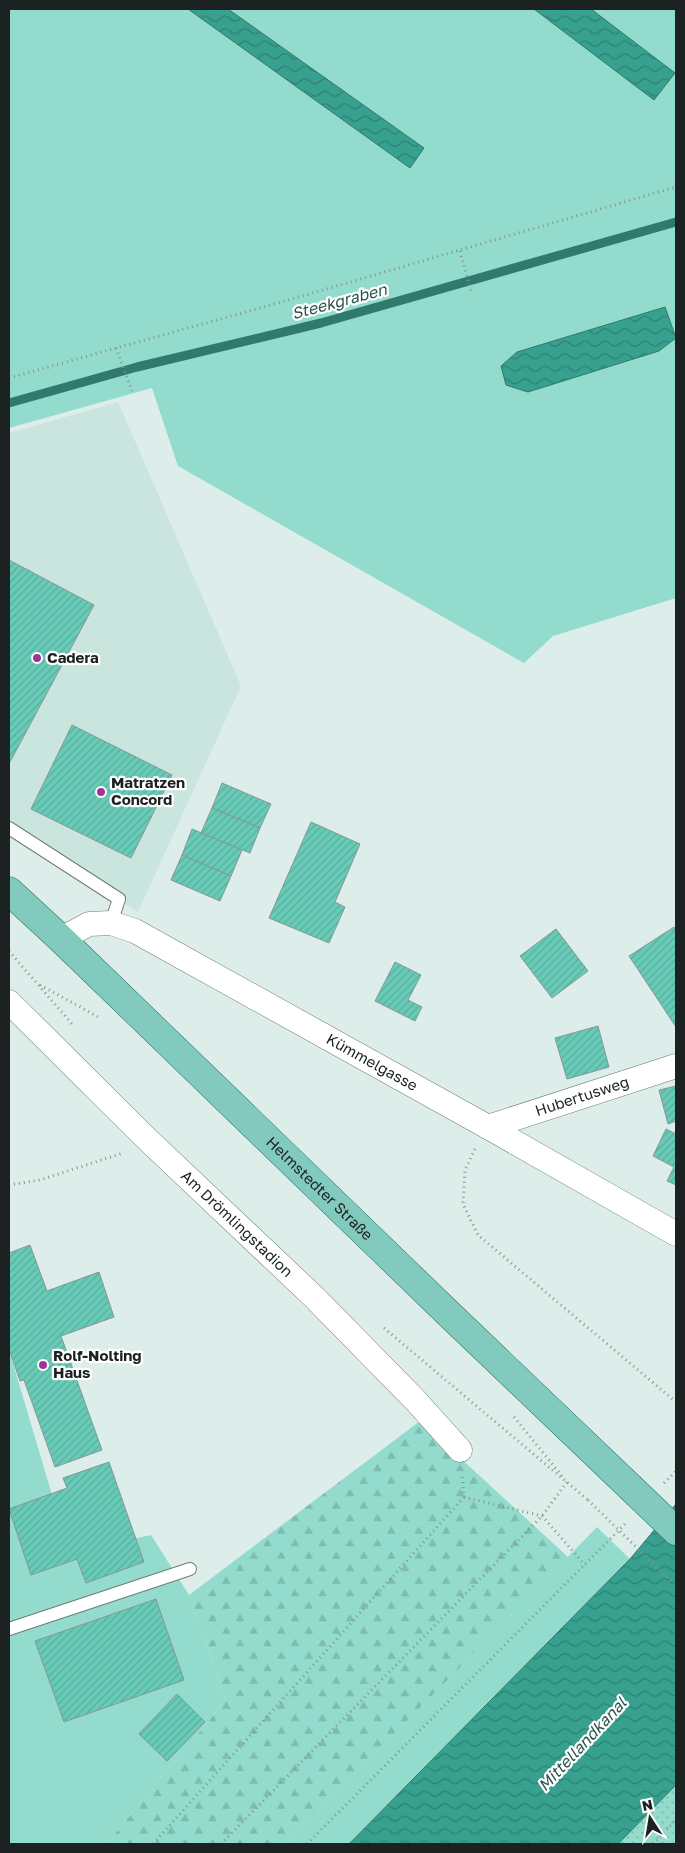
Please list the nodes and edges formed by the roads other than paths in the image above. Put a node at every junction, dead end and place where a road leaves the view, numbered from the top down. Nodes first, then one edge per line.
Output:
1 (9, 828) edge
2 (9, 891) edge
3 (111, 923) junction
4 (61, 939) junction
5 (9, 1002) edge
6 (676, 1066) edge
7 (488, 1127) junction
8 (676, 1234) edge
9 (460, 1450) road end
10 (676, 1531) edge
11 (190, 1570) dead end
12 (9, 1629) edge

1 - 3 lane
2 - 4 main road, Helmstedter Straße
3 - 4 street, Kümmelgasse
3 - 7 street, Kümmelgasse
4 - 10 main road, Helmstedter Straße, bridge
5 - 9 street, Am Drömlingstadion
6 - 7 street, Hubertusweg
7 - 8 street, Kümmelgasse
11 - 12 lane

